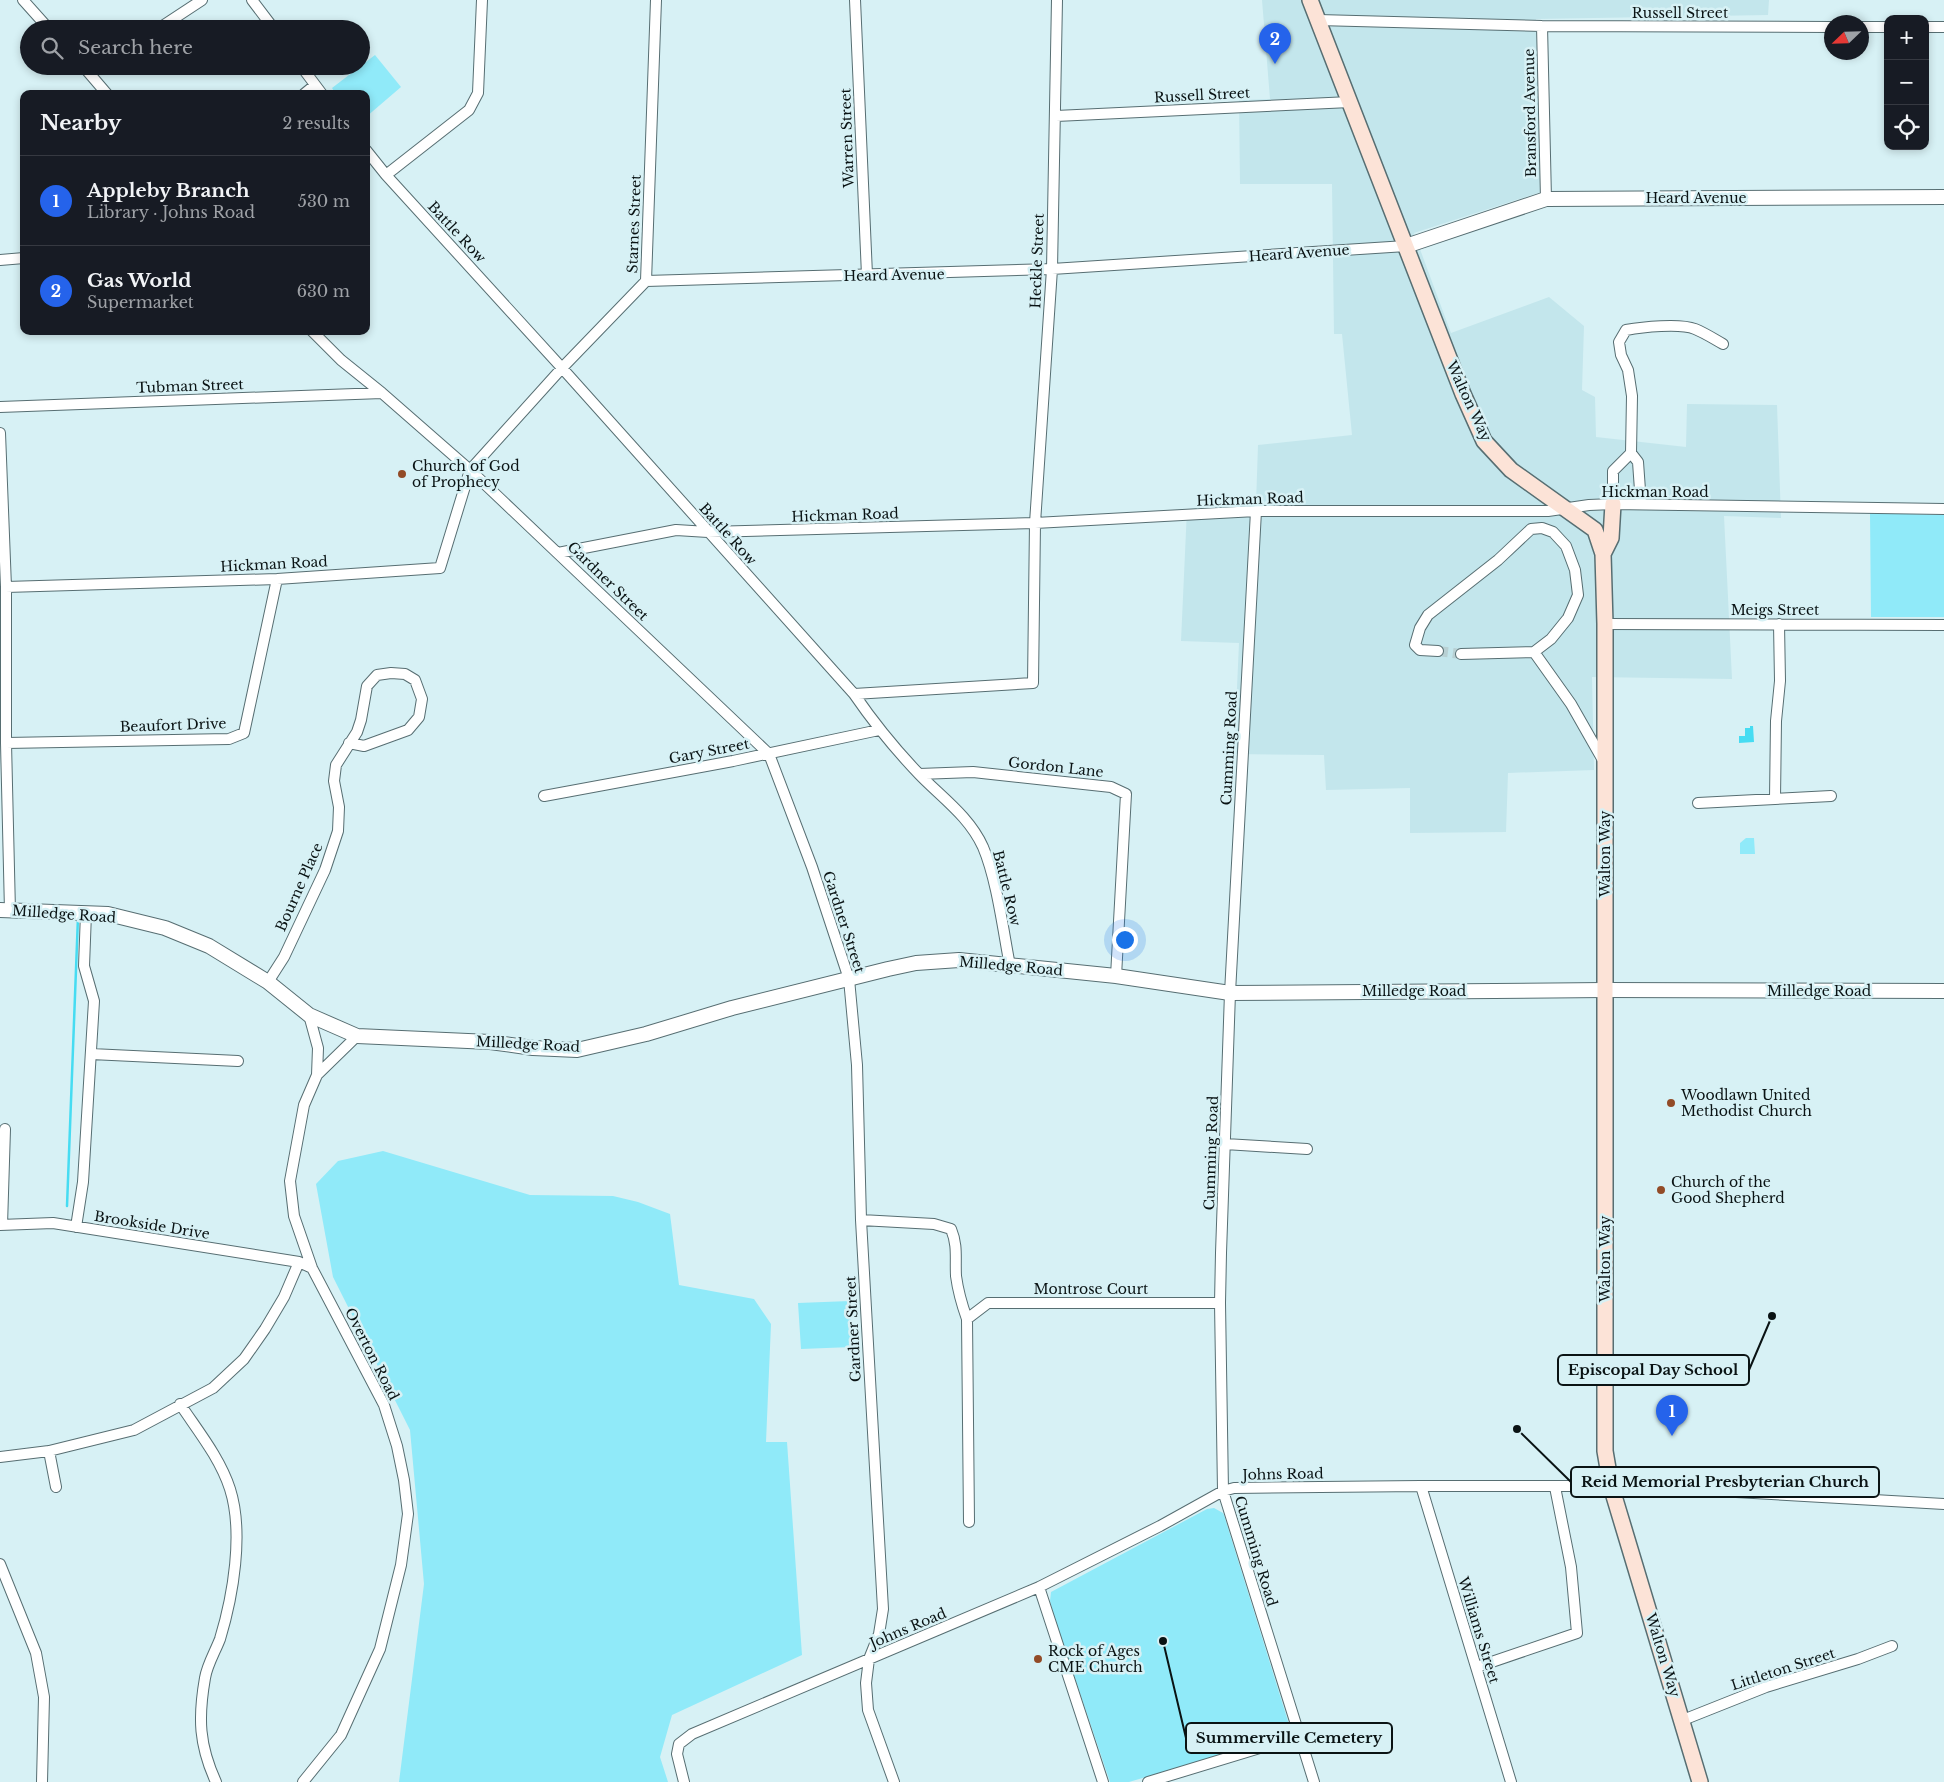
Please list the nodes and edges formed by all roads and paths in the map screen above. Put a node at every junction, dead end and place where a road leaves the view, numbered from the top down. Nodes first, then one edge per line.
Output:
1 (23, 0) edge
2 (202, 0) edge
3 (252, 0) edge
4 (482, 0) edge
5 (656, 0) edge
6 (855, 0) edge
7 (1057, 0) edge
8 (1310, 0) edge
9 (41, 20) edge
10 (172, 20) edge
11 (267, 20) edge
12 (1318, 20) junction
13 (1542, 26) junction
14 (1824, 27) edge
15 (1869, 27) edge
16 (1884, 27) edge
17 (1929, 27) edge
18 (1944, 27) edge
19 (90, 75) edge
20 (308, 75) edge
21 (315, 84) junction
22 (104, 90) edge
23 (308, 90) edge
24 (319, 90) edge
25 (1350, 102) junction
26 (1056, 116) junction
27 (370, 155) edge
28 (386, 175) junction
29 (1944, 196) edge
30 (1546, 199) junction
31 (1406, 246) junction
32 (20, 258) edge
33 (0, 260) edge
34 (1052, 269) junction
35 (867, 275) junction
36 (646, 281) junction
37 (316, 335) edge
38 (1723, 344) dead end
39 (562, 368) junction
40 (382, 393) junction
41 (0, 407) edge
42 (0, 433) edge
43 (1631, 453) junction
44 (470, 470) junction
45 (1613, 504) junction
46 (1641, 504) junction
47 (1566, 509) junction
48 (1944, 509) edge
49 (1256, 511) junction
50 (1548, 511) junction
51 (1035, 523) junction
52 (1542, 528) junction
53 (708, 532) junction
54 (558, 553) junction
55 (1603, 554) junction
56 (277, 579) junction
57 (6, 587) junction
58 (1605, 624) junction
59 (1778, 624) junction
60 (1944, 625) edge
61 (1438, 651) tunnel mouth
62 (1534, 652) junction
63 (1462, 654) tunnel mouth
64 (854, 694) junction
65 (879, 730) junction
66 (350, 743) junction
67 (6, 744) junction
68 (769, 754) junction
69 (1605, 763) junction
70 (919, 774) junction
71 (544, 796) dead end
72 (1831, 796) dead end
73 (1775, 799) junction
74 (1698, 803) dead end
75 (5, 911) edge
76 (86, 913) junction
77 (1010, 966) junction
78 (1116, 976) junction
79 (850, 979) junction
80 (268, 982) junction
81 (1605, 990) junction
82 (1944, 991) edge
83 (1230, 992) junction
84 (309, 1015) junction
85 (357, 1036) junction
86 (91, 1054) junction
87 (238, 1061) dead end
88 (317, 1075) junction
89 (5, 1128) dead end
90 (1225, 1144) junction
91 (1307, 1149) dead end
92 (861, 1220) junction
93 (1, 1224) edge
94 (76, 1227) junction
95 (300, 1262) junction
96 (312, 1268) junction
97 (1220, 1303) junction
98 (967, 1319) junction
99 (180, 1404) junction
100 (49, 1451) junction
101 (0, 1457) edge
102 (1421, 1486) junction
103 (1611, 1486) junction
104 (56, 1487) dead end
105 (1555, 1487) junction
106 (1223, 1491) junction
107 (1944, 1504) edge
108 (970, 1522) dead end
109 (0, 1564) edge
110 (1039, 1588) junction
111 (1892, 1646) dead end
112 (869, 1659) junction
113 (1477, 1667) junction
114 (1683, 1720) junction
115 (1299, 1736) junction
116 (42, 1782) edge
117 (216, 1782) edge
118 (303, 1782) edge
119 (684, 1782) edge
120 (894, 1782) edge
121 (1103, 1782) edge
122 (1148, 1782) edge
123 (1314, 1782) edge
124 (1511, 1782) edge
125 (1700, 1782) edge

1 - 9 street
2 - 10 street
3 - 11 street
4 - 28 street
5 - 36 street, Starnes Street
6 - 35 street, Warren Street
7 - 26 street, Heckle Street
8 - 12 main road, Walton Way
12 - 13 street, Russell Street
12 - 25 main road, Walton Way
13 - 14 street, Russell Street
13 - 30 street, Bransford Avenue
15 - 16 street
17 - 18 street
19 - 22 street
20 - 21 street
21 - 23 street
21 - 24 street
25 - 26 street, Russell Street
25 - 31 main road, Walton Way
26 - 34 street, Heckle Street
27 - 28 street, Battle Row
28 - 39 street, Battle Row
29 - 30 street, Heard Avenue
30 - 31 street, Heard Avenue
31 - 34 street, Heard Avenue
31 - 47 main road, Walton Way
32 - 33 street
34 - 35 street, Heard Avenue
34 - 51 street, Heckle Street
35 - 36 street, Heard Avenue
36 - 39 street, Starnes Street
37 - 40 street, Gardner Street
38 - 43 street
39 - 44 street, Starnes Street
39 - 53 street, Battle Row
40 - 41 street, Tubman Street
40 - 44 street, Gardner Street
42 - 57 street
43 - 45 street
43 - 46 street
44 - 54 street, Gardner Street
44 - 56 street, Hickman Road
45 - 46 street, Hickman Road
45 - 47 street, Hickman Road
45 - 55 main road
46 - 48 street, Hickman Road
47 - 50 street, Hickman Road
47 - 55 main road, Walton Way
49 - 50 street, Hickman Road
49 - 51 street, Hickman Road
49 - 83 street, Cumming Road
50 - 52 street
51 - 53 street, Hickman Road
51 - 64 street
52 - 61 street
52 - 62 street
53 - 54 street, Hickman Road
53 - 64 street, Battle Row
54 - 68 street, Gardner Street
55 - 58 main road, Walton Way
56 - 57 street, Hickman Road
56 - 67 street, Beaufort Drive
57 - 67 street
58 - 59 street, Meigs Street
58 - 69 main road, Walton Way
59 - 60 street, Meigs Street
59 - 73 street
62 - 63 street
62 - 69 street
64 - 65 street, Battle Row
65 - 68 street, Gary Street
65 - 70 street, Battle Row
66 - 66 street, Bourne Place
66 - 80 street, Bourne Place
67 - 75 street
68 - 71 street, Gary Street
68 - 79 street, Gardner Street
69 - 81 main road, Walton Way
70 - 77 street, Battle Row
70 - 78 street, Gordon Lane
72 - 73 street
73 - 74 street
75 - 76 street, Milledge Road
76 - 80 street, Milledge Road
76 - 86 street
77 - 78 street, Milledge Road
77 - 79 street, Milledge Road
78 - 83 street, Milledge Road
79 - 85 street, Milledge Road
79 - 92 street, Gardner Street
80 - 84 street, Milledge Road
81 - 82 street, Milledge Road
81 - 83 street, Milledge Road
81 - 103 main road, Walton Way
83 - 90 street, Cumming Road
84 - 85 street, Milledge Road
84 - 88 street, Overton Road
85 - 88 street, Overton Road
86 - 87 street
86 - 94 street
88 - 96 street, Overton Road
89 - 93 street
90 - 91 street
90 - 97 street, Cumming Road
92 - 98 street
92 - 112 street, Gardner Street
93 - 94 street, Brookside Drive
94 - 95 street, Brookside Drive
95 - 96 street, Brookside Drive
95 - 99 street
96 - 118 street, Overton Road
97 - 98 street, Montrose Court
97 - 106 street, Cumming Road
98 - 108 street
99 - 100 street
99 - 117 street
100 - 101 street
100 - 104 street
102 - 105 street, Johns Road
102 - 106 street, Johns Road
102 - 113 street, Williams Street
103 - 105 street, Johns Road
103 - 107 street, Johns Road
103 - 114 main road, Walton Way
105 - 113 street
106 - 110 street, Johns Road
106 - 115 street, Cumming Road
109 - 116 street
110 - 112 street, Johns Road
110 - 121 street
111 - 114 street, Littleton Street
112 - 119 street, Johns Road
112 - 120 street, Gardner Street
113 - 124 street, Williams Street
114 - 125 main road, Walton Way
115 - 122 street
115 - 123 street, Cumming Road

